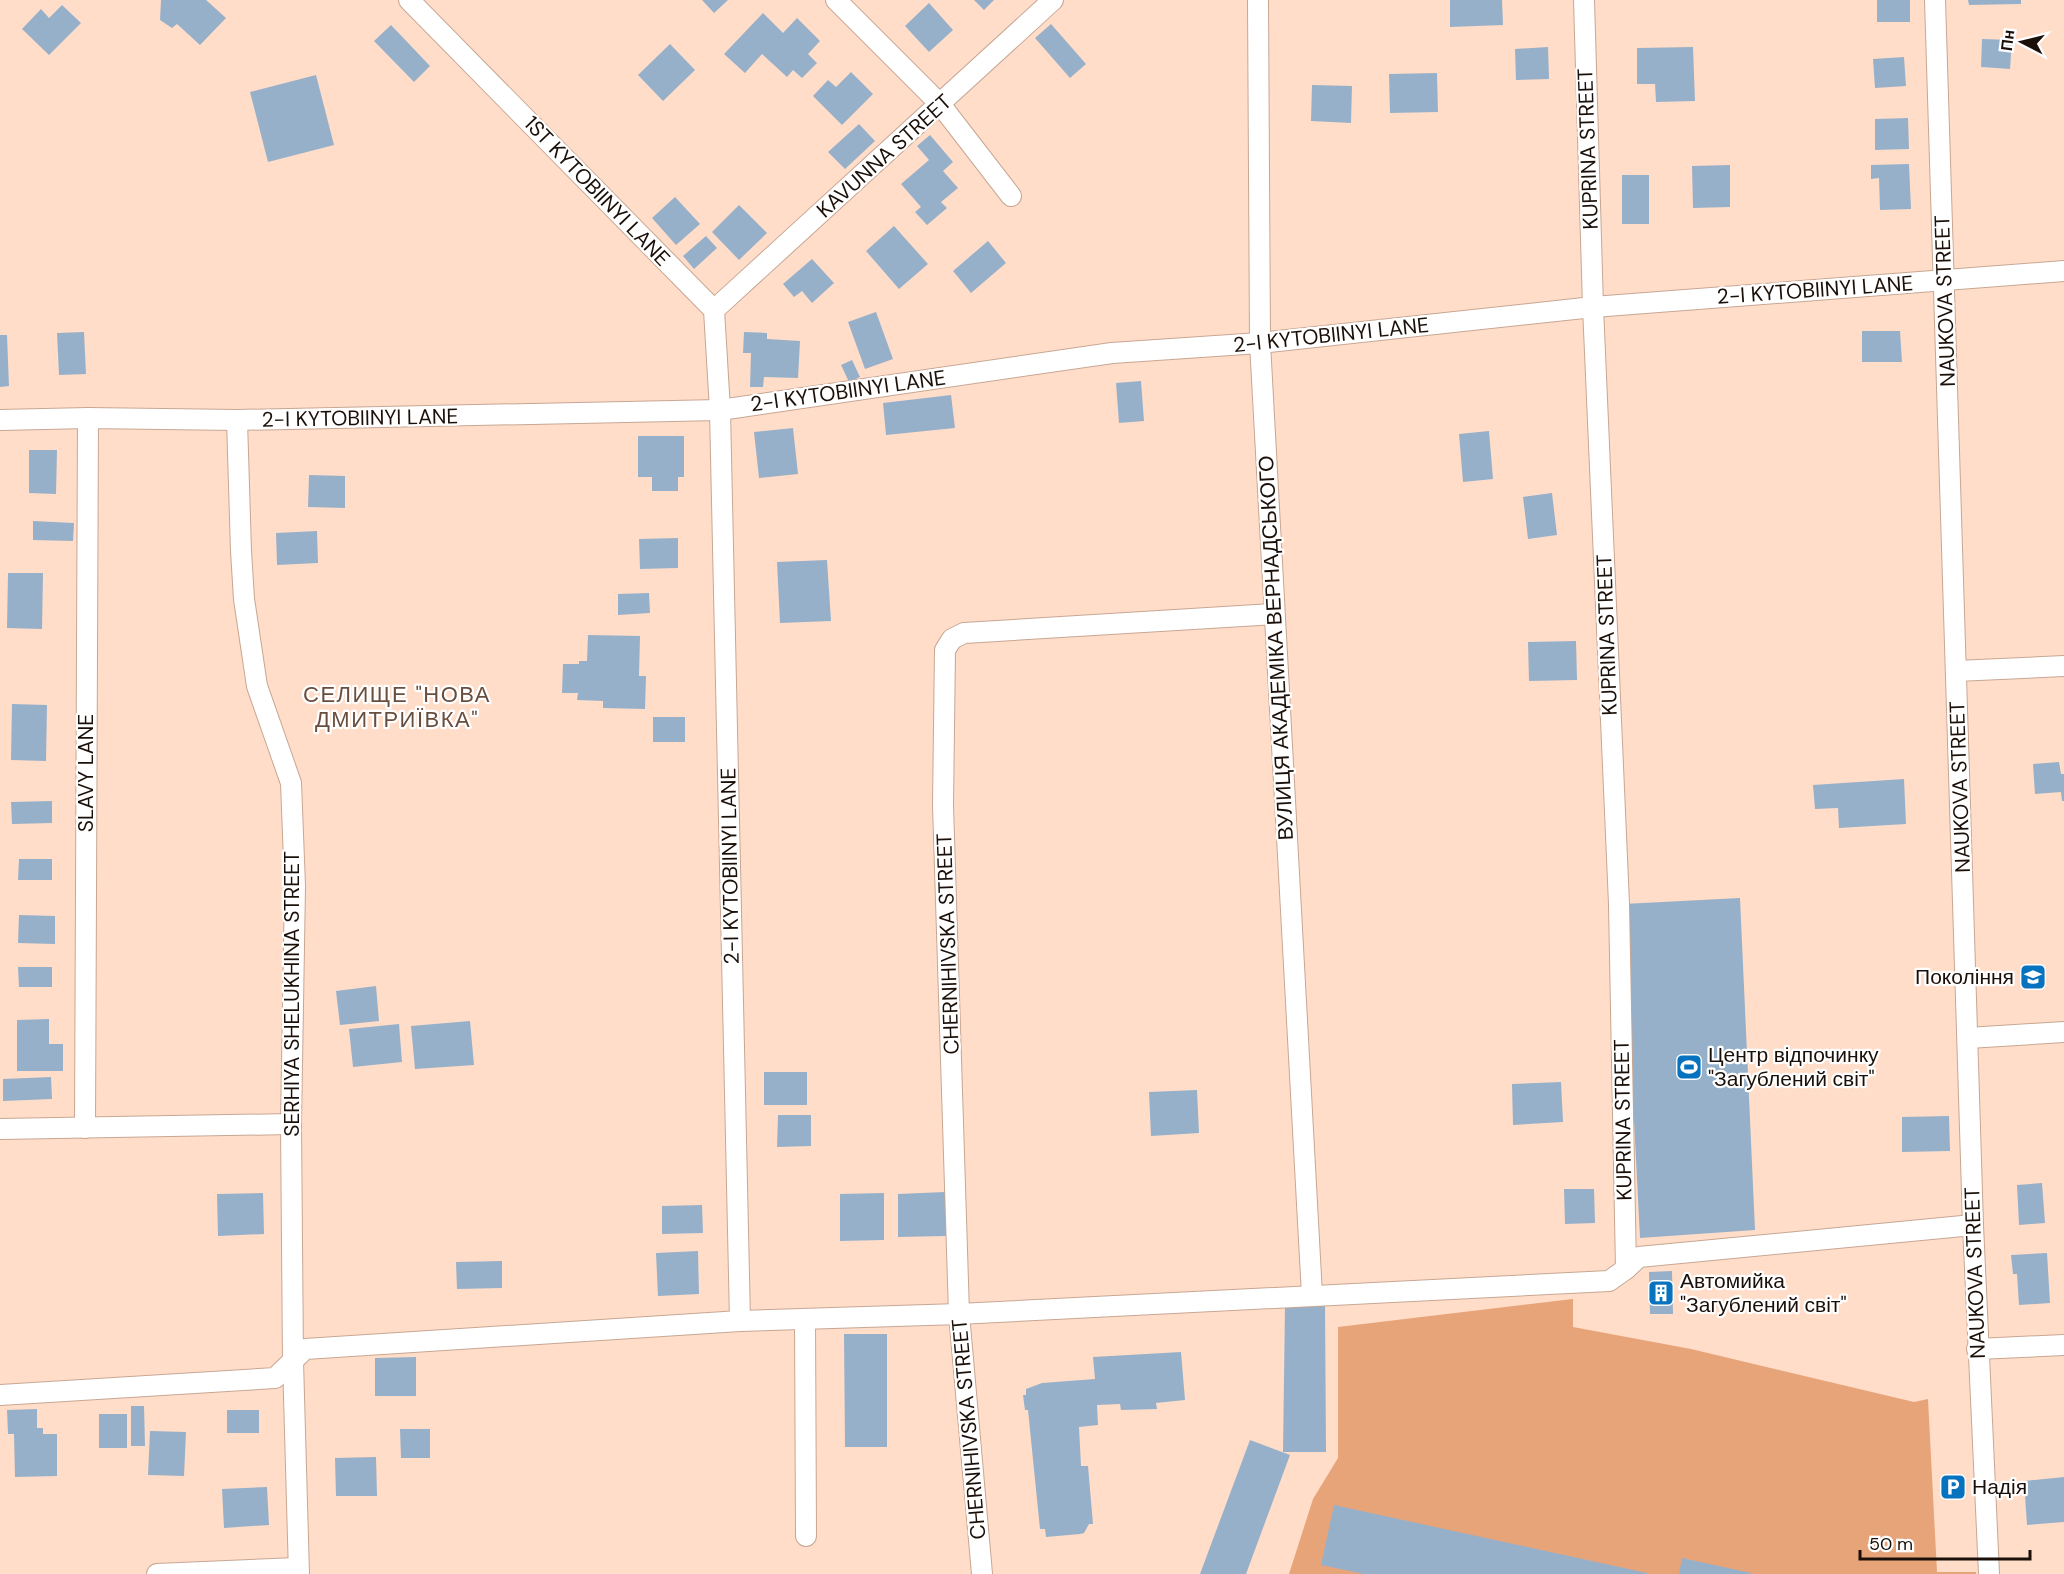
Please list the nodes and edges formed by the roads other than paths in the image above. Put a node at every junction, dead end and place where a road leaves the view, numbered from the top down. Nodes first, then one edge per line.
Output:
1 (409, 0) edge
2 (836, 0) edge
3 (1053, 0) edge
4 (1258, 0) edge
5 (1584, 0) edge
6 (1935, 0) edge
7 (940, 104) junction
8 (1011, 196) dead end
9 (2064, 271) edge
10 (1945, 281) junction
11 (1593, 306) junction
12 (714, 310) junction
13 (1260, 343) junction
14 (720, 410) junction
15 (88, 418) junction
16 (0, 420) edge
17 (237, 420) junction
18 (1274, 614) junction
19 (2064, 666) edge
20 (1956, 671) junction
21 (2064, 1032) edge
22 (1968, 1038) junction
23 (291, 1124) junction
24 (85, 1128) junction
25 (0, 1129) edge
26 (1972, 1225) junction
27 (1626, 1269) junction
28 (1312, 1294) junction
29 (958, 1314) junction
30 (805, 1319) junction
31 (740, 1321) junction
32 (2064, 1345) edge
33 (1977, 1349) junction
34 (293, 1361) junction
35 (0, 1395) edge
36 (806, 1536) dead end
37 (299, 1571) edge
38 (157, 1574) edge
39 (982, 1574) edge
40 (1989, 1574) edge

1 - 12 street, 1ST KYTOBIINYI LANE
2 - 7 street
3 - 7 street, KAVUNNA STREET
4 - 13 street, ВУЛИЦЯ АКАДЕМІКА ВЕРНАДСЬКОГО
5 - 11 street, KUPRINA STREET
6 - 10 street, NAUKOVA STREET
7 - 8 street
7 - 12 street, KAVUNNA STREET
9 - 10 street, 2-I KYTOBIINYI LANE
10 - 11 street, 2-I KYTOBIINYI LANE
10 - 20 street, NAUKOVA STREET
11 - 13 street, 2-I KYTOBIINYI LANE
11 - 27 street, KUPRINA STREET
12 - 14 street
13 - 14 street, 2-I KYTOBIINYI LANE
13 - 18 street, ВУЛИЦЯ АКАДЕМІКА ВЕРНАДСЬКОГО
14 - 17 street, 2-I KYTOBIINYI LANE
14 - 31 street, 2-I KYTOBIINYI LANE
15 - 16 street, 2-I KYTOBIINYI LANE
15 - 17 street, 2-I KYTOBIINYI LANE
15 - 24 street, SLAVY LANE
17 - 23 street, SERHIYA SHELUKHINA STREET
18 - 28 street, ВУЛИЦЯ АКАДЕМІКА ВЕРНАДСЬКОГО
18 - 29 street, CHERNIHIVSKA STREET
19 - 20 street
20 - 22 street, NAUKOVA STREET
21 - 22 street
22 - 26 street, NAUKOVA STREET
23 - 24 street
23 - 34 street, SERHIYA SHELUKHINA STREET
24 - 25 street
26 - 27 street
26 - 33 street, NAUKOVA STREET
27 - 28 street
28 - 29 street
29 - 30 street
29 - 39 street, CHERNIHIVSKA STREET
30 - 31 street
30 - 36 street
31 - 34 street
32 - 33 street
33 - 40 street, NAUKOVA STREET
34 - 35 street
34 - 37 street, SERHIYA SHELUKHINA STREET
37 - 38 street

